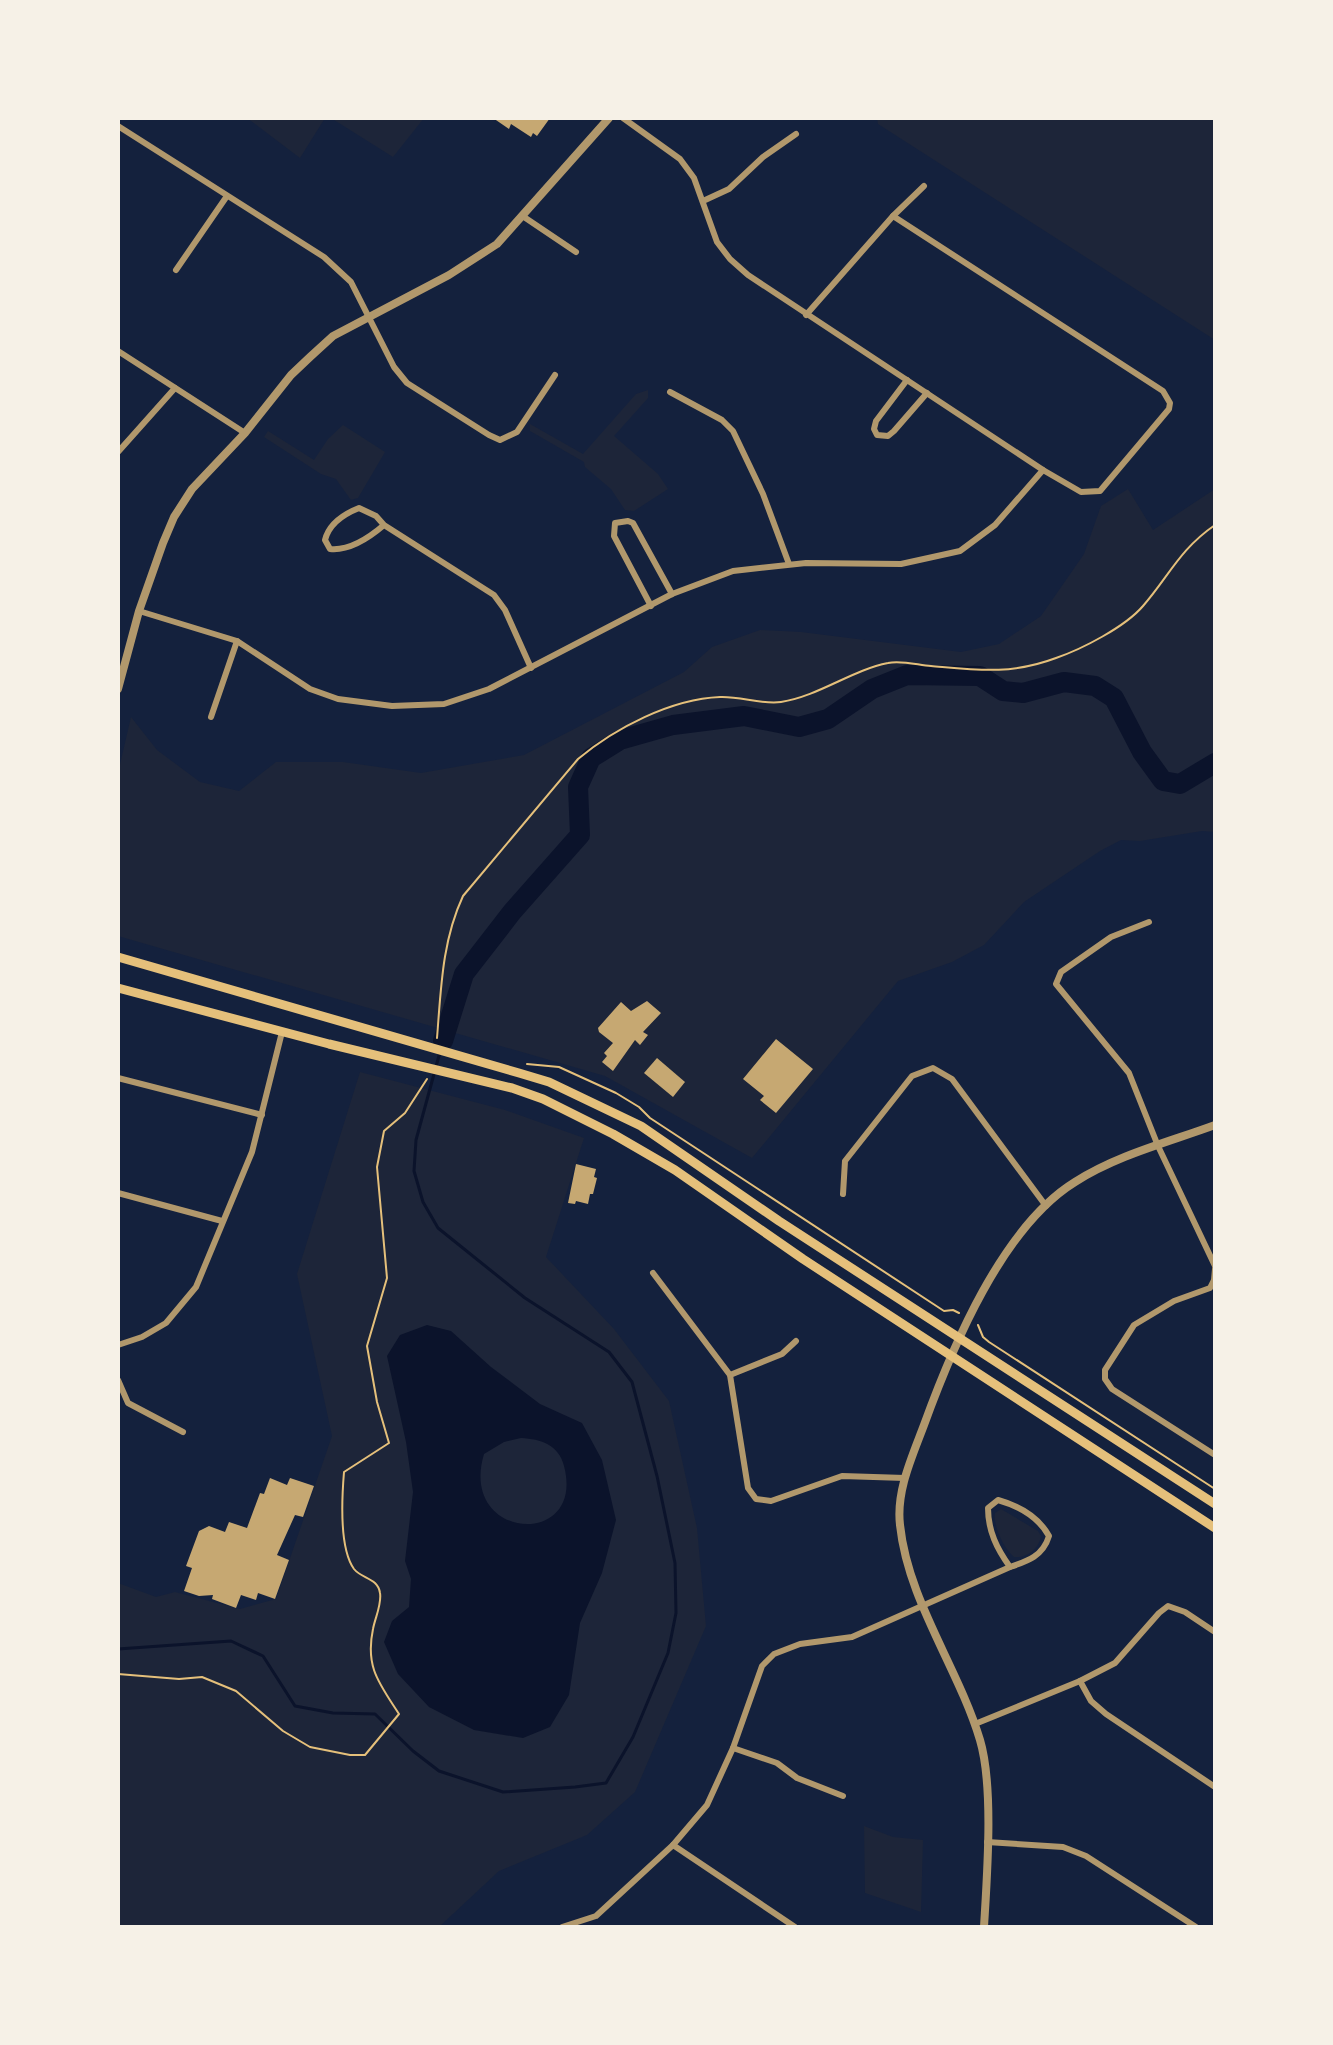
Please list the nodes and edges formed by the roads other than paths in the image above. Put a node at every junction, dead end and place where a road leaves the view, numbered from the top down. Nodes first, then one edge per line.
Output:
1 (609, 118) edge
2 (623, 118) edge
3 (118, 126) edge
4 (796, 134) dead end
5 (924, 186) dead end
6 (227, 196) junction
7 (703, 201) junction
8 (893, 216) junction
9 (524, 217) junction
10 (576, 252) dead end
11 (176, 270) dead end
12 (806, 315) junction
13 (370, 317) junction
14 (118, 351) edge
15 (555, 375) dead end
16 (907, 380) junction
17 (175, 388) junction
18 (670, 392) dead end
19 (927, 393) junction
20 (245, 433) junction
21 (118, 452) edge
22 (1043, 470) junction
23 (384, 525) junction
24 (789, 564) junction
25 (672, 594) junction
26 (651, 606) junction
27 (139, 611) junction
28 (237, 641) junction
29 (531, 668) junction
30 (118, 689) edge
31 (211, 717) dead end
32 (1149, 922) dead end
33 (118, 957) edge
34 (118, 988) edge
35 (282, 1032) junction
36 (118, 1078) edge
37 (262, 1115) junction
38 (1215, 1125) edge
39 (1158, 1146) junction
40 (118, 1193) edge
41 (843, 1194) dead end
42 (1046, 1206) junction
43 (222, 1221) junction
44 (1215, 1268) edge
45 (653, 1273) dead end
46 (959, 1337) junction
47 (796, 1341) dead end
48 (118, 1345) edge
49 (950, 1353) junction
50 (730, 1375) junction
51 (118, 1380) edge
52 (183, 1432) dead end
53 (1215, 1455) edge
54 (905, 1478) junction
55 (1215, 1504) edge
56 (1215, 1528) edge
57 (1010, 1567) junction
58 (924, 1606) junction
59 (1215, 1632) edge
60 (1080, 1681) junction
61 (975, 1724) junction
62 (733, 1748) junction
63 (1215, 1787) edge
64 (843, 1796) dead end
65 (987, 1842) junction
66 (673, 1845) junction
67 (596, 1916) junction
68 (562, 1927) edge
69 (600, 1927) edge
70 (795, 1927) edge
71 (984, 1927) edge
72 (1196, 1927) edge

1 - 9 street
2 - 7 street
3 - 6 street
4 - 7 street
5 - 8 street
6 - 11 street
6 - 13 street
7 - 12 street
8 - 12 street
8 - 22 street
9 - 10 street
9 - 13 street
12 - 16 street
13 - 15 street
13 - 20 street
14 - 17 street
16 - 19 street
16 - 19 street
17 - 20 street
17 - 21 street
18 - 24 street
19 - 22 street
20 - 27 street
22 - 24 street
23 - 23 street
23 - 29 street
24 - 25 street
25 - 26 street
25 - 26 street
26 - 29 street
27 - 28 street
27 - 30 street
28 - 29 street
28 - 31 street
32 - 39 street
33 - 46 main road
34 - 35 main road
35 - 37 street
35 - 49 main road
36 - 37 street
37 - 43 street
38 - 39 street
39 - 42 street
39 - 44 street
40 - 43 street
41 - 42 street
42 - 46 street
43 - 48 street
44 - 53 street
45 - 50 street
46 - 49 street
46 - 55 main road
47 - 50 street
49 - 54 street
49 - 56 main road
50 - 54 street
51 - 52 street
54 - 58 street
57 - 57 street
57 - 58 street
58 - 61 street
58 - 62 street
59 - 60 street
60 - 61 street
60 - 63 street
61 - 65 street
62 - 64 street
62 - 66 street
65 - 71 street
65 - 72 street
66 - 67 street
66 - 70 street
67 - 68 street
67 - 69 street

